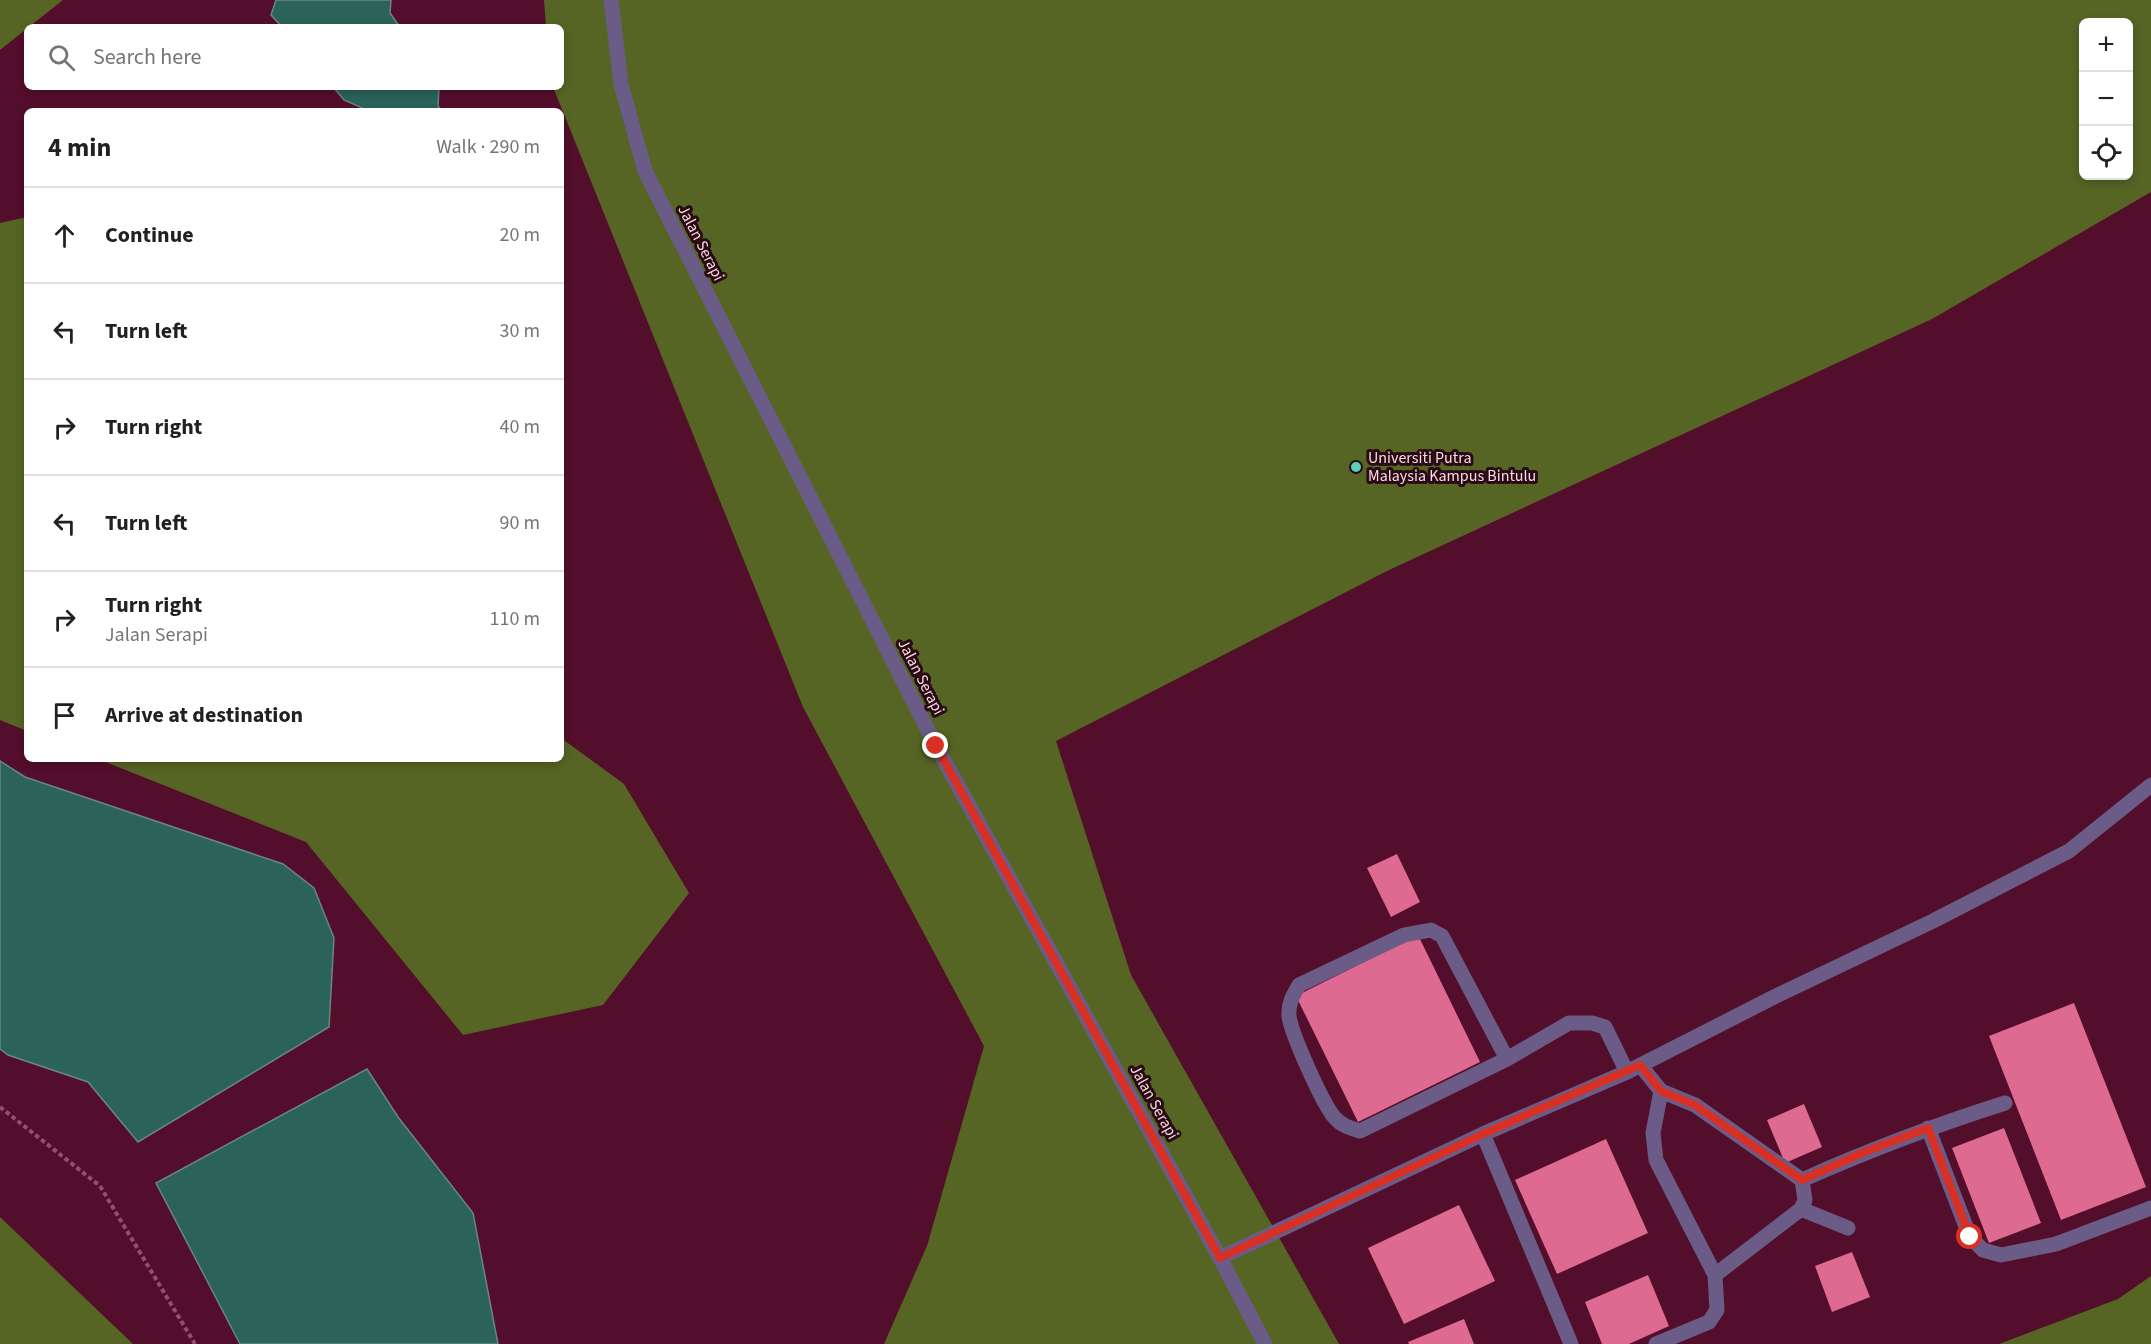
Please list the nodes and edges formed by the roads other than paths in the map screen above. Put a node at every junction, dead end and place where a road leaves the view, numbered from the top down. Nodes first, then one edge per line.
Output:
1 (611, 0) edge
2 (2151, 785) edge
3 (1507, 1059) junction
4 (1633, 1068) junction
5 (1661, 1091) junction
6 (2005, 1103) dead end
7 (1928, 1128) junction
8 (1483, 1134) junction
9 (1802, 1180) junction
10 (2151, 1208) edge
11 (1801, 1209) junction
12 (1848, 1228) dead end
13 (1220, 1258) junction
14 (1715, 1275) junction
15 (1265, 1344) edge
16 (1571, 1344) edge
17 (1656, 1344) edge

1 - 13 street, Jalan Serapi
2 - 4 street
3 - 3 street
3 - 4 street
4 - 5 street
4 - 8 street
5 - 9 street
5 - 14 street
6 - 7 street
7 - 9 street
7 - 10 street
8 - 13 street
8 - 16 street
9 - 11 street
11 - 12 street
11 - 14 street
13 - 15 street, Jalan Serapi
14 - 17 street

